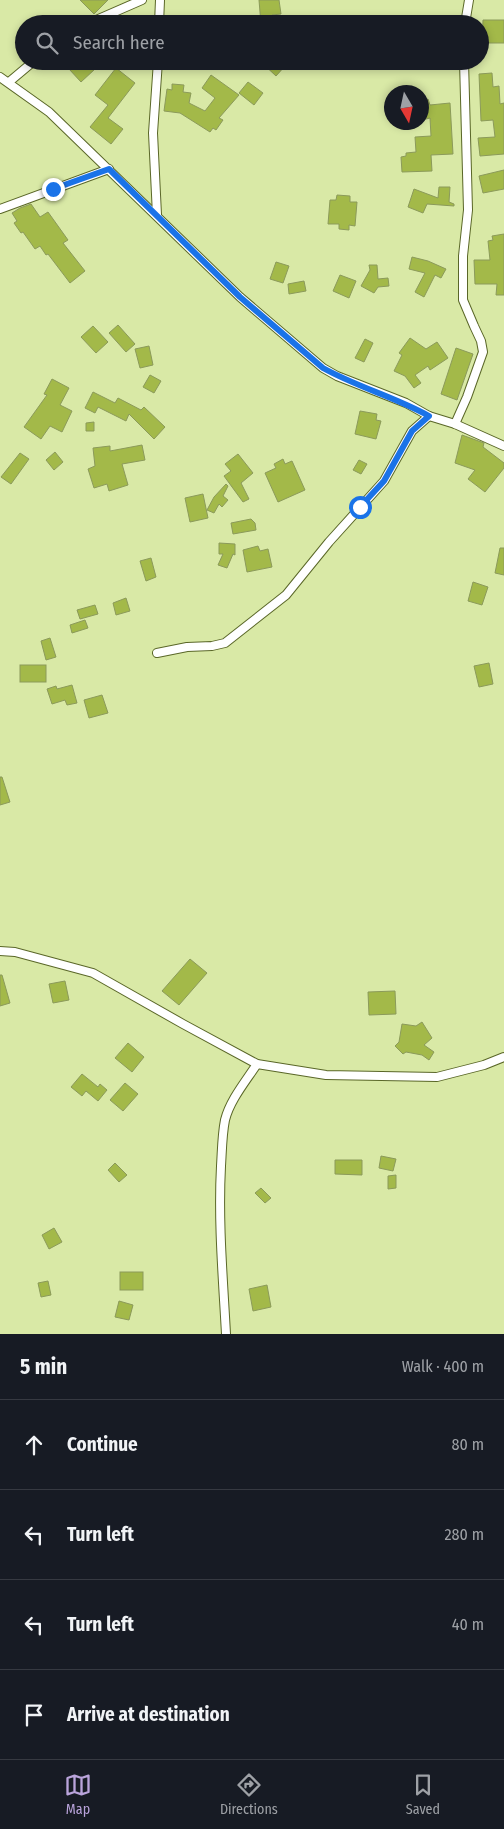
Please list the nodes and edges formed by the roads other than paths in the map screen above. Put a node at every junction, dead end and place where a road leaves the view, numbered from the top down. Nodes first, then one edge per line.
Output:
1 (142, 0) edge
2 (160, 0) edge
3 (469, 0) edge
4 (108, 15) edge
5 (159, 15) edge
6 (466, 15) edge
7 (23, 70) edge
8 (157, 70) edge
9 (464, 70) edge
10 (0, 77) edge
11 (9, 82) junction
12 (109, 169) junction
13 (0, 209) edge
14 (156, 215) junction
15 (429, 416) junction
16 (454, 424) junction
17 (504, 446) edge
18 (157, 653) dead end
19 (0, 951) edge
20 (504, 1057) edge
21 (257, 1064) junction
22 (226, 1334) edge

1 - 4 street
2 - 5 street
3 - 6 street
7 - 11 street
8 - 14 street
9 - 16 street
10 - 11 street
11 - 12 street
12 - 13 street
12 - 14 street
14 - 15 street
15 - 16 street
15 - 18 street
16 - 17 street
19 - 21 street
20 - 21 street
21 - 22 street

